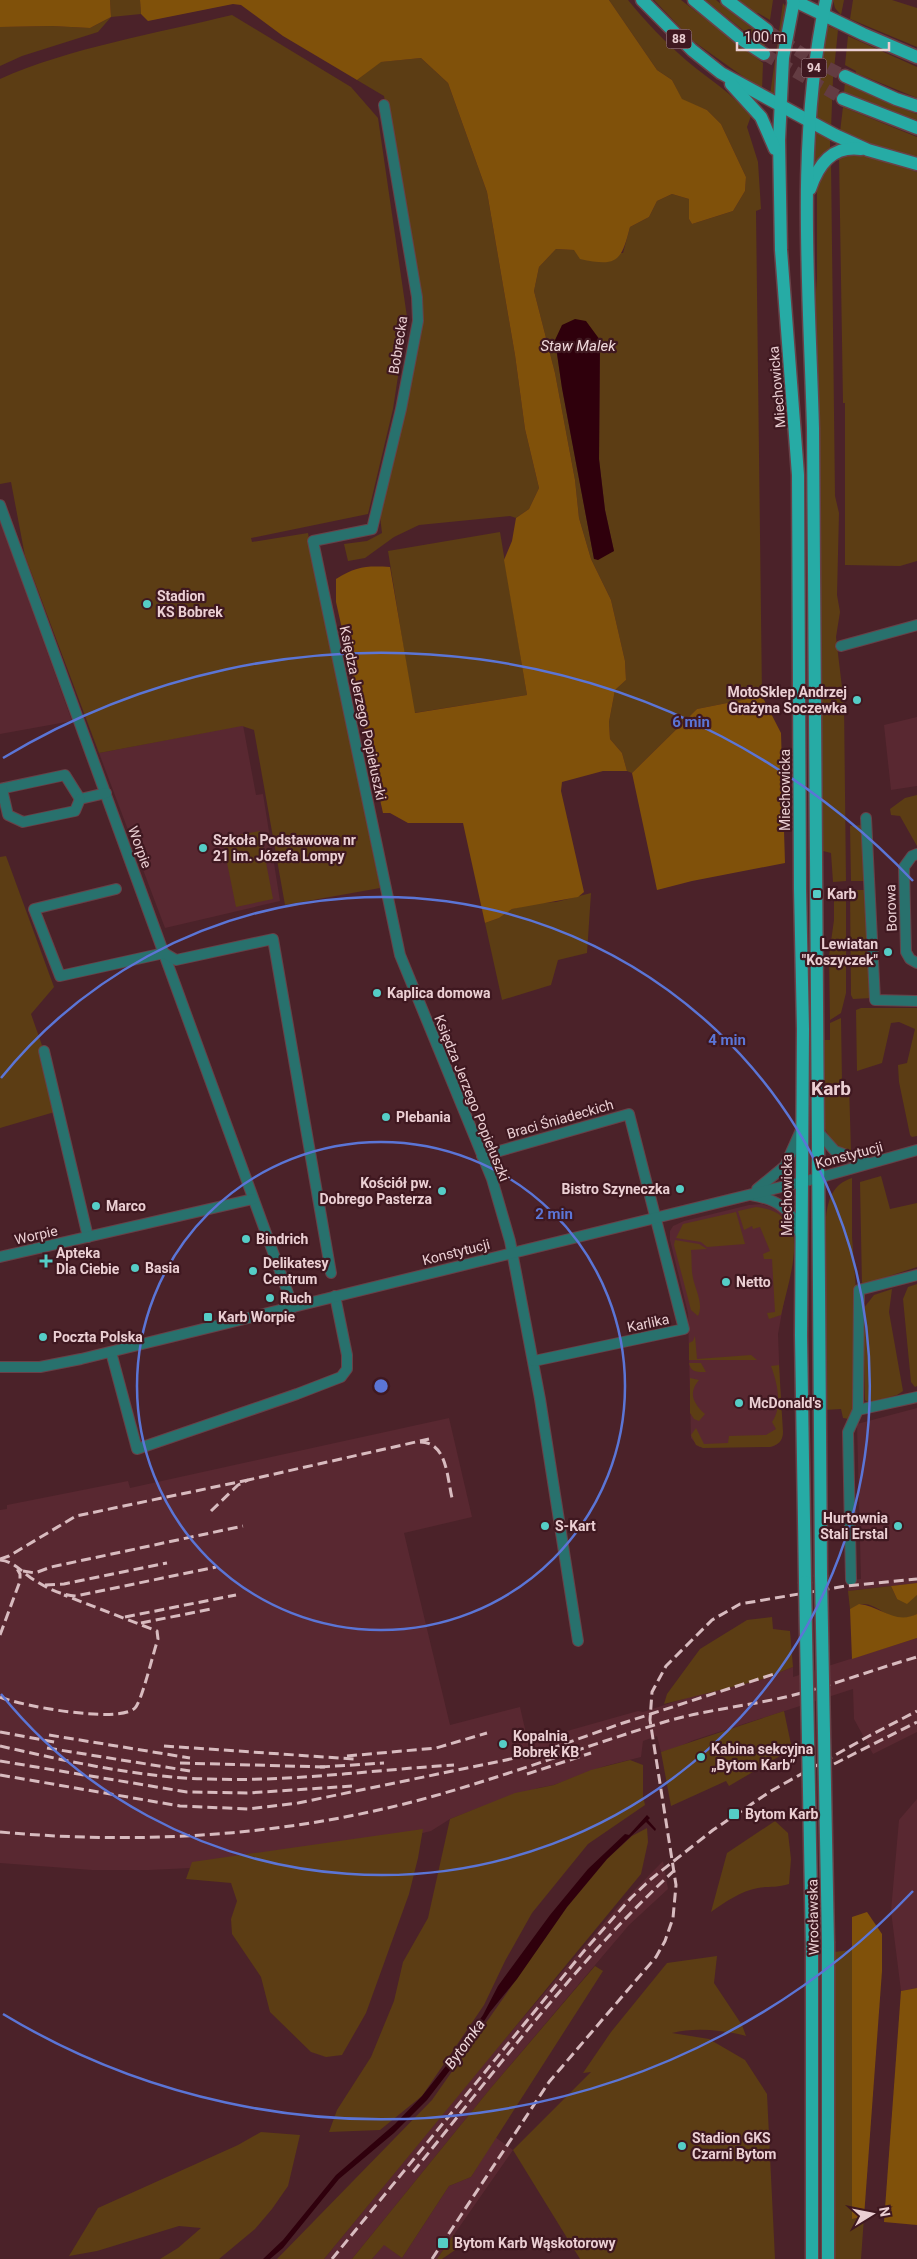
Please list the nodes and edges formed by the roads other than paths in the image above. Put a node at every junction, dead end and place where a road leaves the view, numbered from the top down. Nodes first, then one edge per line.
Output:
1 (642, 0) edge
2 (694, 0) edge
3 (727, 0) edge
4 (793, 0) edge
5 (826, 0) edge
6 (822, 14) junction
7 (767, 30) tunnel mouth
8 (764, 54) tunnel mouth
9 (917, 57) edge
10 (721, 73) junction
11 (845, 76) tunnel mouth
12 (843, 98) tunnel mouth
13 (384, 105) dead end
14 (780, 106) junction
15 (917, 106) edge
16 (809, 122) junction
17 (917, 128) edge
18 (868, 150) junction
19 (917, 164) edge
20 (780, 187) junction
21 (806, 202) junction
22 (0, 505) edge
23 (314, 541) joint
24 (917, 625) edge
25 (841, 646) dead end
26 (1, 789) edge
27 (106, 793) junction
28 (80, 799) junction
29 (866, 818) dead end
30 (917, 854) edge
31 (116, 889) dead end
32 (164, 953) junction
33 (917, 963) edge
34 (917, 1001) edge
35 (44, 1051) dead end
36 (802, 1128) junction
37 (818, 1132) junction
38 (917, 1150) edge
39 (482, 1156) junction
40 (868, 1163) junction
41 (818, 1178) junction
42 (802, 1181) junction
43 (748, 1194) junction
44 (253, 1199) junction
45 (656, 1217) junction
46 (88, 1236) junction
47 (802, 1244) junction
48 (512, 1252) junction
49 (0, 1257) edge
50 (331, 1273) dead end
51 (917, 1275) edge
52 (335, 1296) junction
53 (293, 1308) junction
54 (111, 1352) junction
55 (534, 1361) junction
56 (0, 1367) edge
57 (917, 1396) edge
58 (858, 1410) junction
59 (851, 1580) dead end
60 (805, 1582) joint
61 (578, 1641) dead end
62 (812, 2259) edge
63 (828, 2259) edge

1 - 10 main road, 88
2 - 8 main road
3 - 7 main road
4 - 6 main road
4 - 14 main road, Miechowicka / 94
5 - 6 main road, 94
6 - 9 main road
6 - 16 main road, 94
10 - 14 main road, 88
10 - 20 main road
11 - 15 main road
12 - 17 main road
13 - 23 street, Bobrecka
14 - 16 main road, 88
14 - 20 main road, Miechowicka / 94
16 - 18 main road
16 - 21 main road, 94
18 - 19 main road
18 - 21 main road
20 - 36 main road, Miechowicka / 94
21 - 37 main road, 94
22 - 27 street, Worpie
23 - 39 street, Księdza Jerzego Popiełuszki
24 - 25 street
26 - 28 street
26 - 28 street
27 - 28 street
27 - 32 street, Worpie
29 - 34 street
30 - 33 street, Borowa
31 - 32 street
32 - 44 street, Worpie
32 - 50 street
35 - 46 street
36 - 42 main road, Miechowicka / 94
36 - 43 street
37 - 40 street
37 - 41 main road, 94
38 - 40 street, Konstytucji
39 - 45 street, Braci Śniadeckich
39 - 48 street, Księdza Jerzego Popiełuszki
40 - 41 street, Konstytucji
41 - 42 street, Konstytucji
41 - 63 main road, Wrocławska / 94, bridge
42 - 43 street, Konstytucji
42 - 47 main road, Miechowicka / 94
43 - 45 street, Konstytucji
43 - 47 street
44 - 46 street, Worpie
44 - 53 street, Worpie
45 - 48 street, Konstytucji
45 - 55 street, Karlika
46 - 49 street, Worpie
47 - 60 main road, Miechowicka / 94
48 - 52 street, Konstytucji
48 - 55 street, Księdza Jerzego Popiełuszki
51 - 58 street
52 - 53 street, Konstytucji
52 - 54 street
53 - 54 street, Konstytucji
54 - 56 street, Konstytucji
55 - 61 street, Księdza Jerzego Popiełuszki
57 - 58 street
58 - 59 street
60 - 62 main road, Wrocławska / 94, bridge

